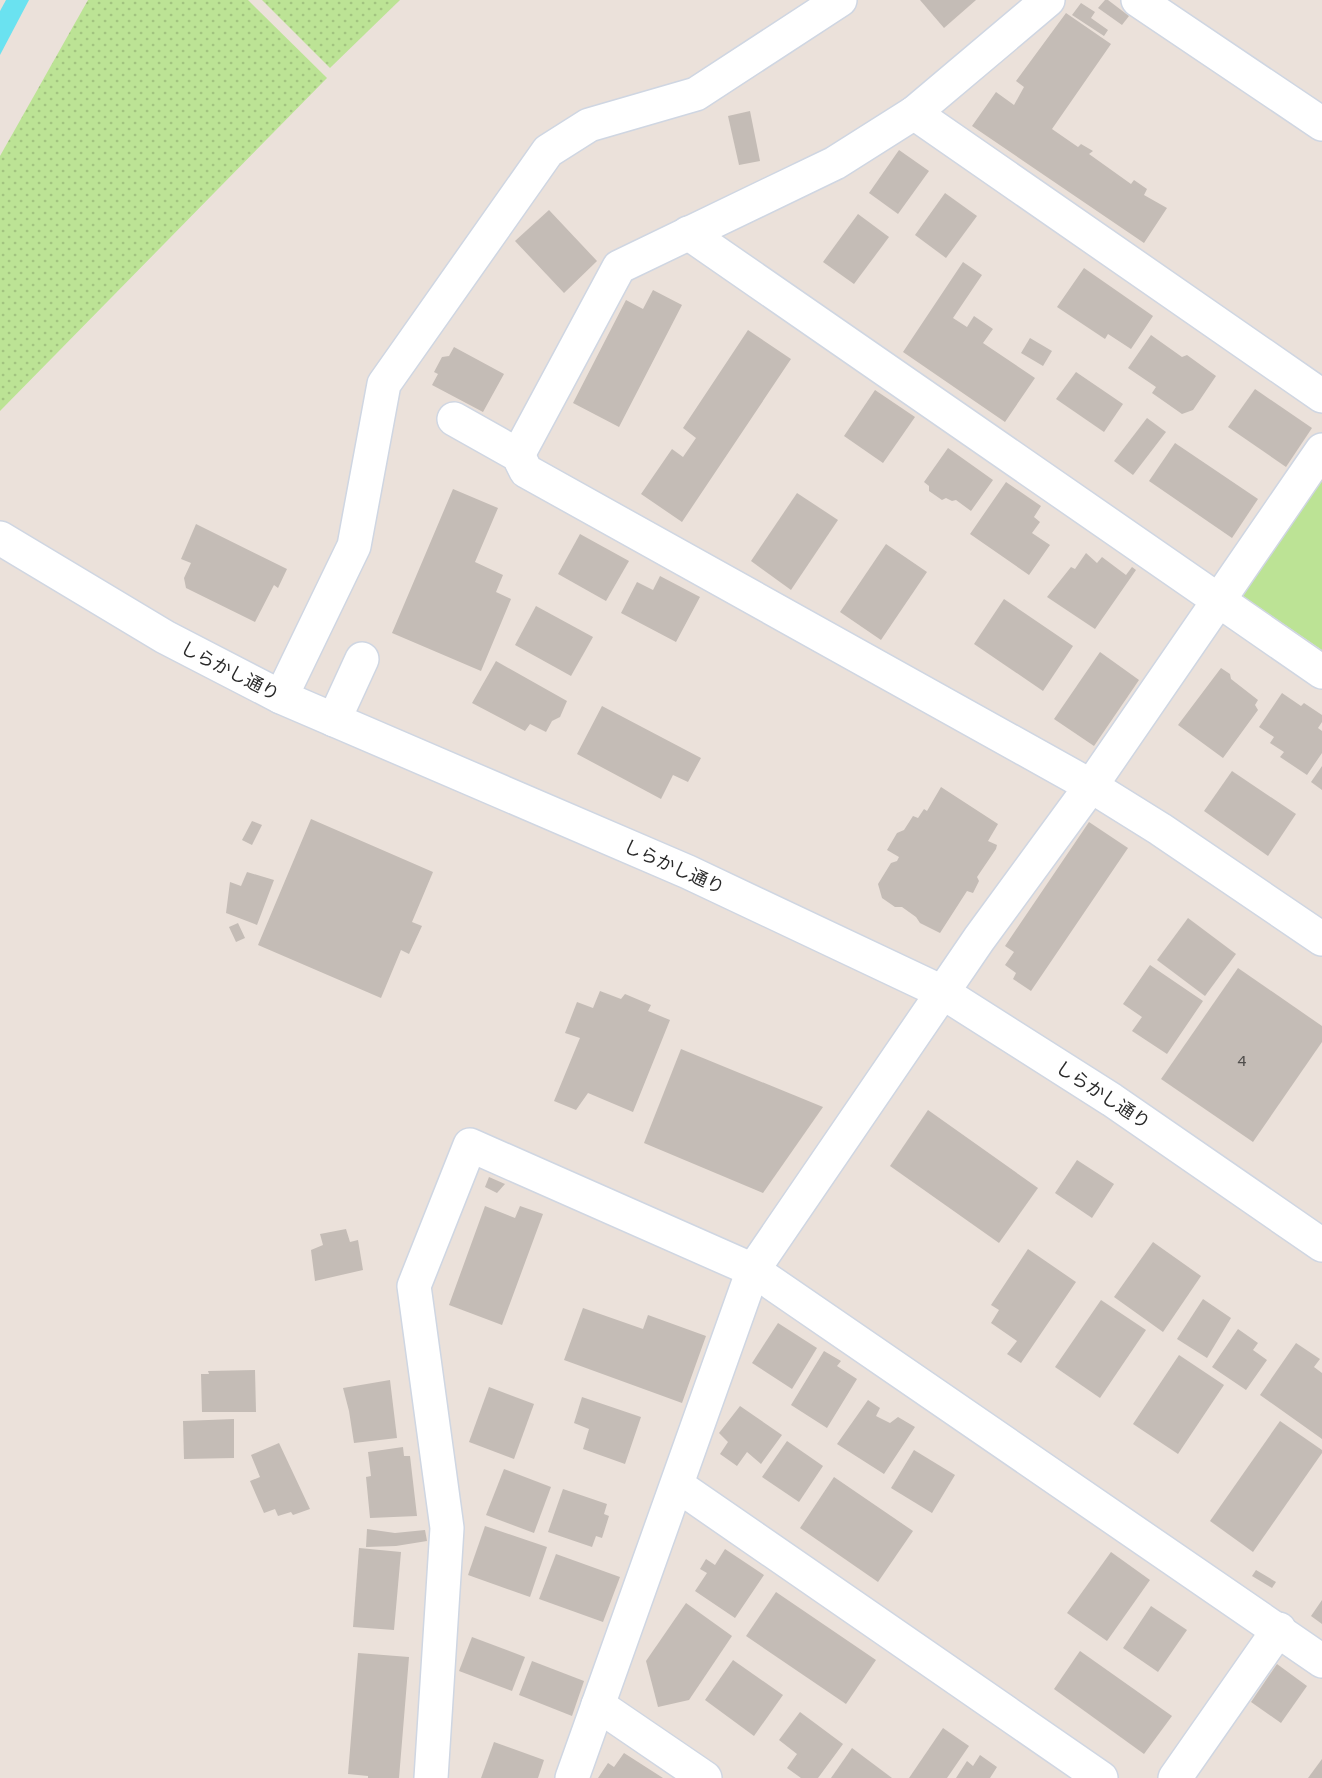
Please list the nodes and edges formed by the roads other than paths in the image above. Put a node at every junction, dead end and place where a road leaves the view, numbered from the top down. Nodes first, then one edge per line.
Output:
1 (840, 0) edge
2 (1048, 0) edge
3 (1138, 0) edge
4 (914, 113) junction
5 (1322, 124) edge
6 (688, 233) junction
7 (1322, 396) edge
8 (454, 418) dead end
9 (1322, 450) edge
10 (518, 455) junction
11 (0, 538) edge
12 (1219, 600) junction
13 (363, 659) dead end
14 (1322, 672) edge
15 (281, 697) junction
16 (333, 720) junction
17 (1091, 786) junction
18 (1322, 939) edge
19 (942, 992) junction
20 (1322, 1245) edge
21 (753, 1270) junction
22 (677, 1485) junction
23 (1279, 1629) junction
24 (1322, 1661) edge
25 (598, 1705) junction
26 (431, 1778) edge
27 (572, 1778) edge
28 (705, 1778) edge
29 (1101, 1778) edge
30 (1175, 1778) edge

1 - 15 street
2 - 4 street
3 - 5 street
4 - 6 street
4 - 7 street
6 - 10 street
6 - 12 street
8 - 10 street
9 - 12 street
10 - 17 street
11 - 15 street, しらかし通り
12 - 14 street
12 - 17 street
13 - 16 street
15 - 16 street, しらかし通り
16 - 19 street, しらかし通り
17 - 18 street
17 - 19 street
19 - 20 street, しらかし通り
19 - 21 street
21 - 22 street
21 - 23 street
21 - 26 street
22 - 25 street
22 - 29 street
23 - 24 street
23 - 30 street
25 - 27 street
25 - 28 street

